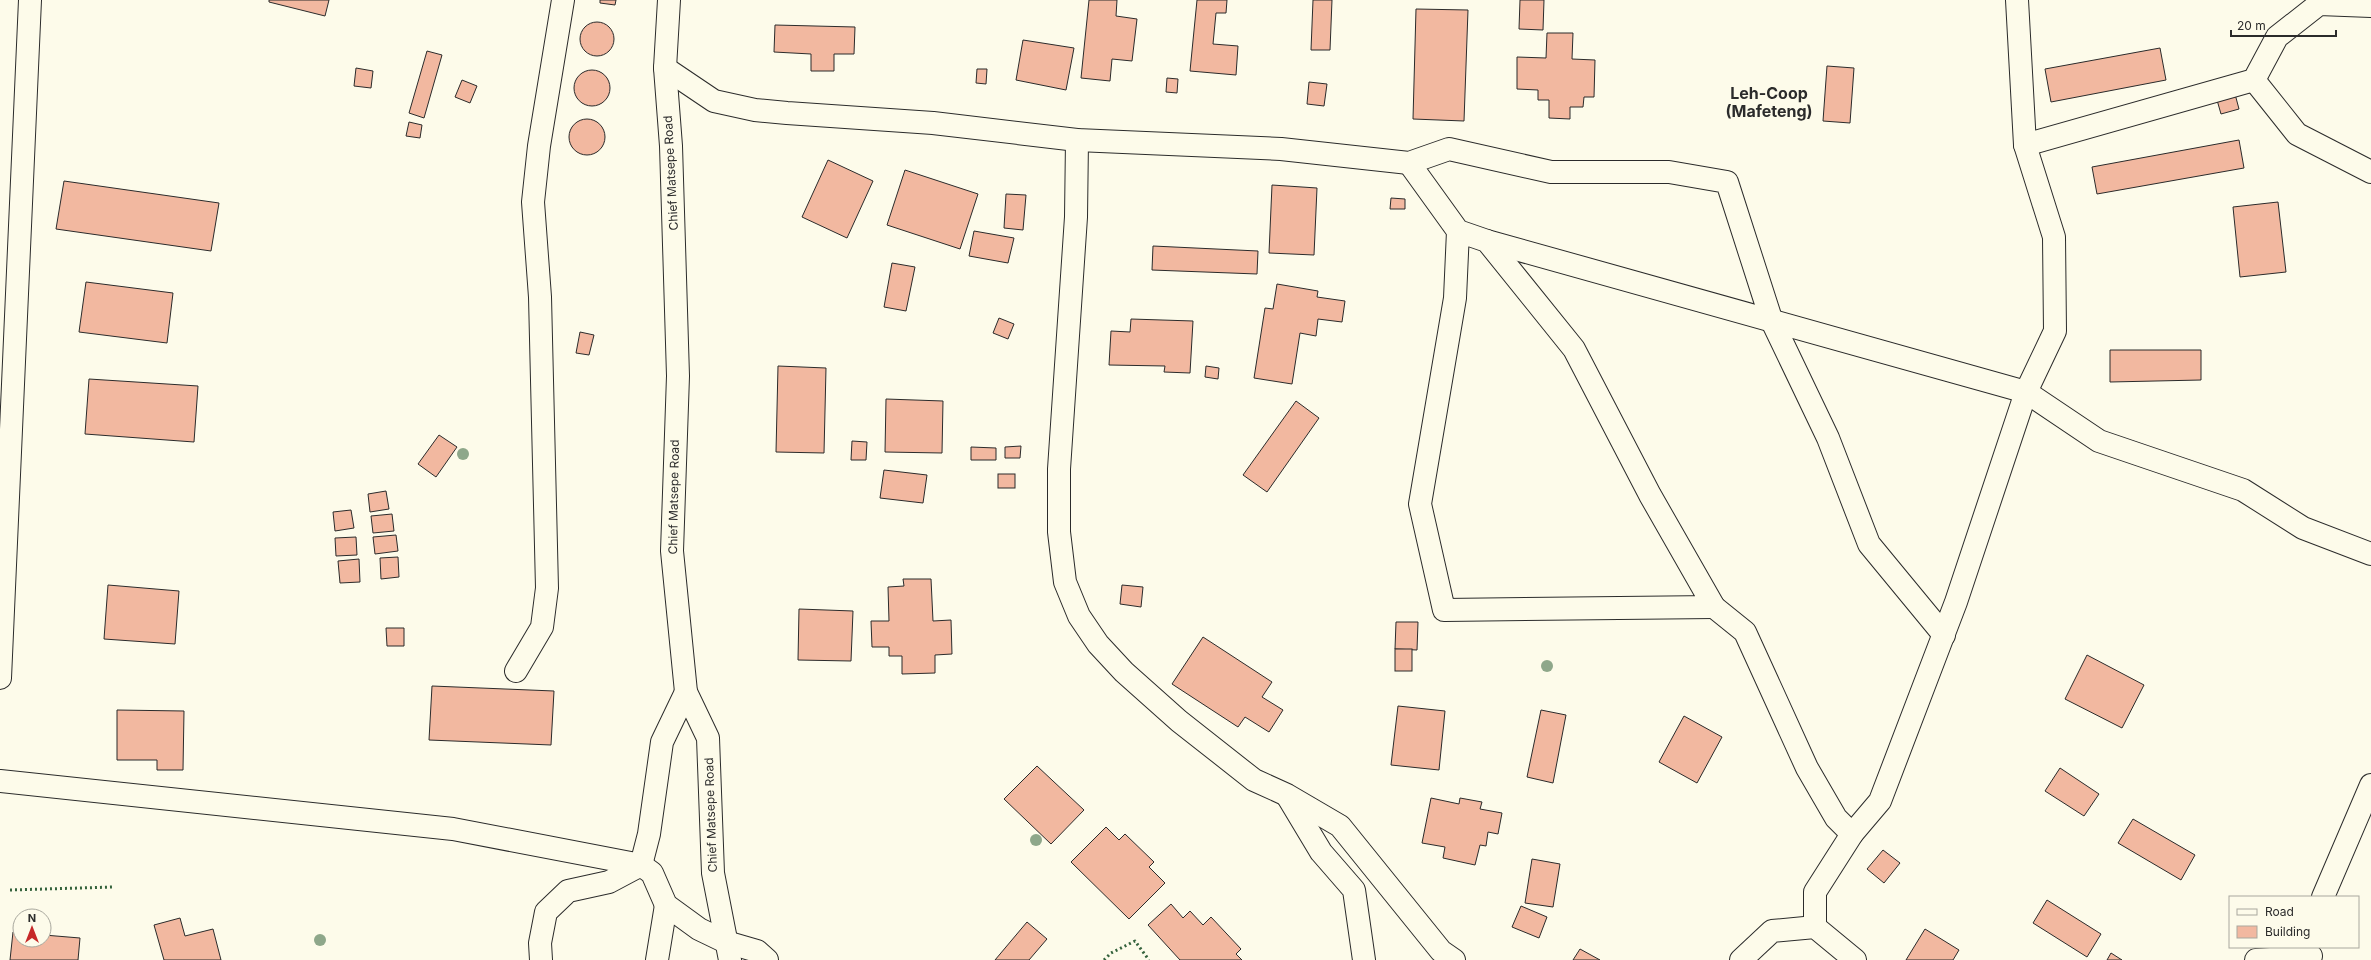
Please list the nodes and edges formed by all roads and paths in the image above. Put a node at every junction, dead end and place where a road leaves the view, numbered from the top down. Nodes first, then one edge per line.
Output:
1 (30, 0) edge
2 (563, 0) edge
3 (669, 0) edge
4 (2017, 0) edge
5 (2371, 6) edge
6 (664, 68) junction
7 (2254, 80) junction
8 (1077, 140) junction
9 (2024, 145) junction
10 (1409, 163) junction
11 (2371, 172) edge
12 (1458, 231) junction
13 (1487, 241) junction
14 (1770, 319) junction
15 (2026, 392) junction
16 (2371, 554) edge
17 (1714, 606) junction
18 (1944, 635) junction
19 (516, 671) dead end
20 (0, 678) edge
21 (686, 692) junction
22 (0, 781) edge
23 (2371, 786) edge
24 (1287, 795) junction
25 (1852, 834) junction
26 (641, 865) junction
27 (2323, 896) edge
28 (666, 905) junction
29 (1815, 927) junction
30 (728, 951) edge
31 (2312, 954) edge
32 (541, 960) edge
33 (657, 960) edge
34 (767, 960) edge
35 (1364, 960) edge
36 (1454, 960) edge
37 (1741, 960) edge
38 (1855, 960) edge
39 (2256, 960) edge

1 - 20 street
2 - 19 street
3 - 6 street, Chief Matsepe Road
4 - 9 street
5 - 7 street
6 - 8 street
6 - 21 street, Chief Matsepe Road
7 - 9 street
7 - 11 street
8 - 10 street
8 - 24 street
9 - 15 street
10 - 12 street
10 - 14 street
12 - 13 street
12 - 17 street
13 - 14 street
13 - 17 street
14 - 15 street
14 - 18 street
15 - 16 street
15 - 18 street
17 - 25 street
18 - 25 street
21 - 26 street
21 - 30 street, Chief Matsepe Road
22 - 26 street
23 - 27 street
24 - 35 street
24 - 36 street
25 - 29 street
26 - 28 street
26 - 32 street
28 - 30 street
28 - 33 street
29 - 37 street
29 - 38 street
30 - 34 street
31 - 39 street

